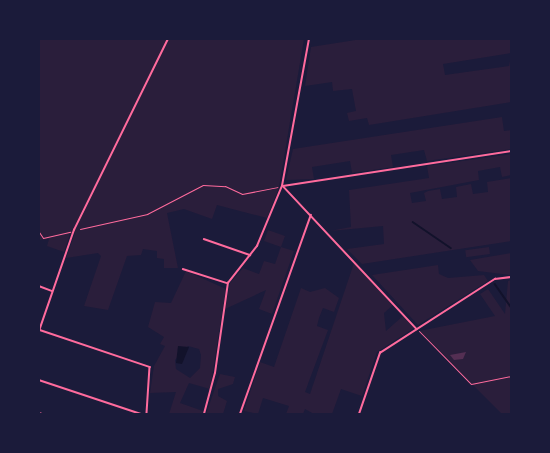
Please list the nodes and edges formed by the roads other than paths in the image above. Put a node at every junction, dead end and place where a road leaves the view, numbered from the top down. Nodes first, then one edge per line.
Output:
1 (168, 39) edge
2 (309, 39) edge
3 (511, 152) edge
4 (282, 186) junction
5 (311, 215) junction
6 (204, 239) dead end
7 (251, 256) junction
8 (183, 269) dead end
9 (511, 277) edge
10 (228, 284) junction
11 (39, 286) edge
12 (52, 291) junction
13 (417, 329) junction
14 (39, 330) edge
15 (511, 376) edge
16 (39, 380) edge
17 (141, 414) edge
18 (147, 414) edge
19 (204, 414) edge
20 (240, 414) edge
21 (359, 414) edge

1 - 12 street
2 - 4 street
3 - 4 street
4 - 5 street
4 - 7 street
5 - 13 street
5 - 20 street
6 - 7 street
7 - 10 street
8 - 10 street
9 - 13 street
10 - 19 street
11 - 12 street
12 - 14 street
13 - 15 lane
13 - 21 street
14 - 18 street
16 - 17 street

